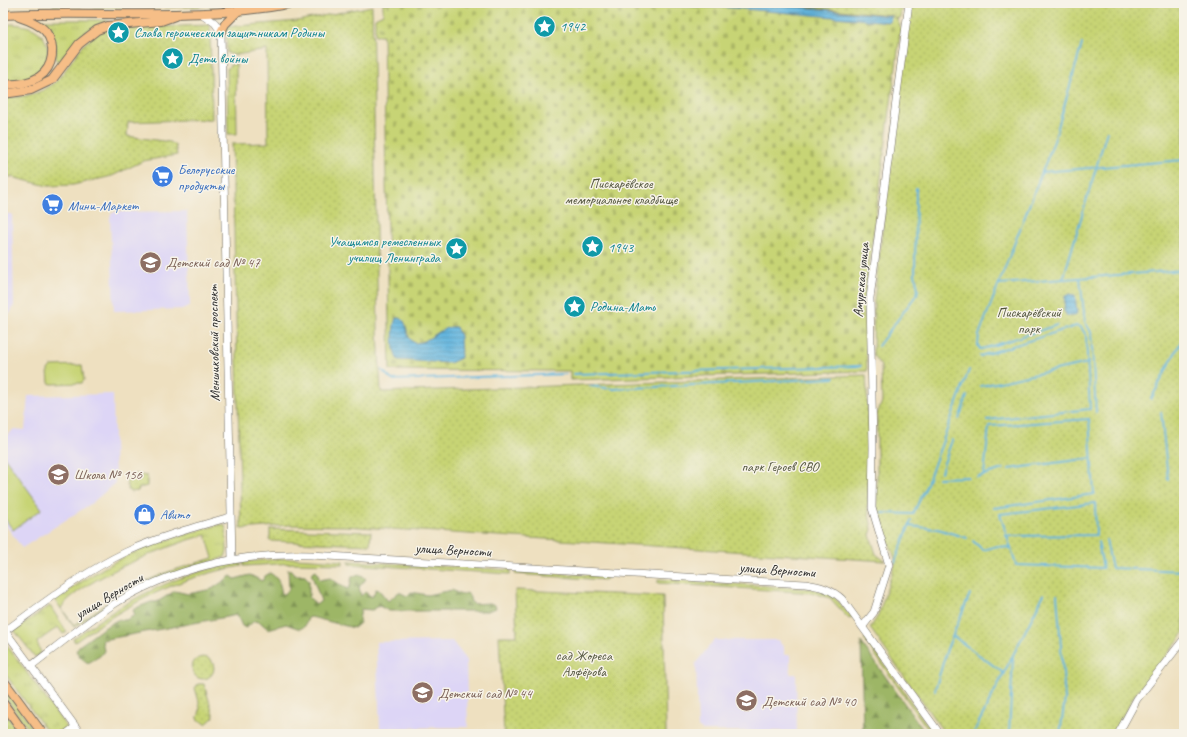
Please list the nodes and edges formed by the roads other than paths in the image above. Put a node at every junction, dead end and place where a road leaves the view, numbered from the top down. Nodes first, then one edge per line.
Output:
1 (293, 3) edge
2 (909, 3) edge
3 (238, 11) junction
4 (180, 14) junction
5 (202, 14) junction
6 (8, 15) edge
7 (221, 32) junction
8 (3, 85) edge
9 (3, 94) edge
10 (230, 517) junction
11 (232, 560) junction
12 (863, 626) junction
13 (4, 630) edge
14 (1184, 639) edge
15 (30, 666) junction
16 (3, 680) edge
17 (3, 703) edge
18 (75, 727) junction
19 (26, 734) edge
20 (44, 734) edge
21 (66, 734) edge
22 (81, 734) edge
23 (940, 734) edge
24 (1118, 734) edge

1 - 3 main road
2 - 12 street, Амурская улица
3 - 5 main road
3 - 7 main road
4 - 5 main road
4 - 6 main road
4 - 9 main road
5 - 7 street
6 - 8 main road
7 - 10 street, Меншиковский проспект
10 - 11 street, Меншиковский проспект
10 - 13 street, улица Верности
11 - 12 street, улица Верности
11 - 15 street, улица Верности
12 - 23 street, улица Верности
13 - 15 street
14 - 24 street
15 - 18 street
16 - 20 main road
17 - 19 main road
18 - 21 street
18 - 22 street

